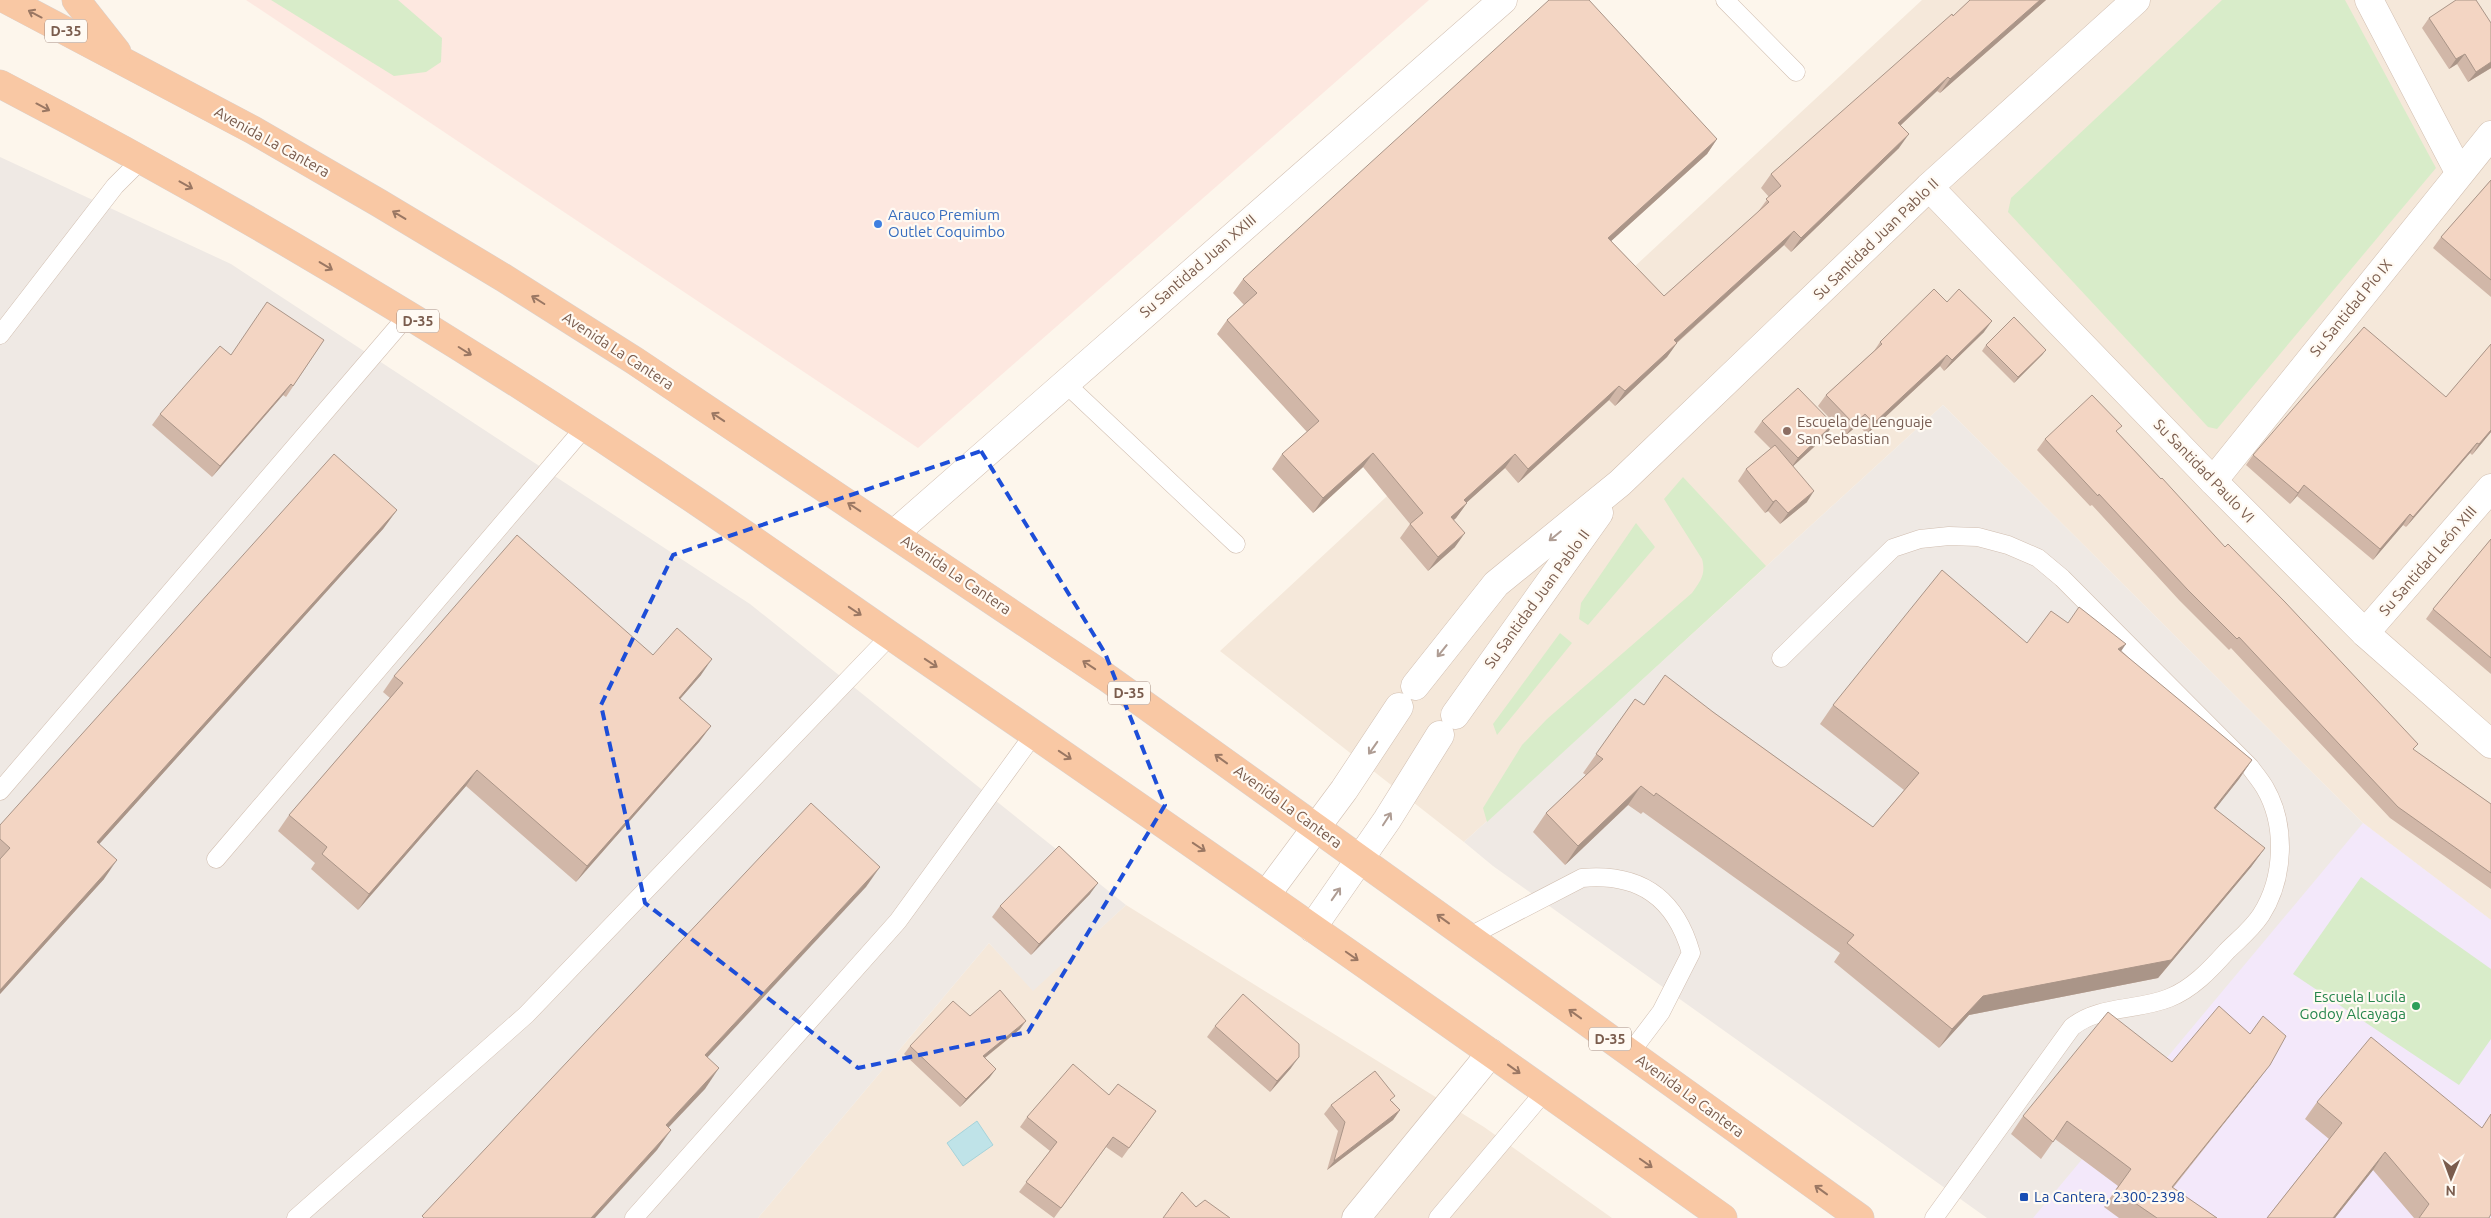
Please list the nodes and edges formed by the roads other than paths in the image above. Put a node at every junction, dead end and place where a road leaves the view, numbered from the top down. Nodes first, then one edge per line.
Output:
1 (7, 0) edge
2 (76, 0) edge
3 (1503, 0) edge
4 (1725, 0) edge
5 (2136, 0) edge
6 (2369, 0) edge
7 (124, 61) junction
8 (1796, 72) dead end
9 (0, 84) edge
10 (2491, 135) edge
11 (141, 160) junction
12 (2459, 172) junction
13 (1929, 187) junction
14 (408, 315) junction
15 (0, 335) edge
16 (1065, 384) junction
17 (585, 427) junction
18 (2213, 481) junction
19 (1620, 483) junction
20 (2491, 488) edge
21 (894, 534) junction
22 (1236, 544) dead end
23 (2365, 633) junction
24 (890, 636) junction
25 (1781, 658) dead end
26 (1034, 734) junction
27 (2491, 744) edge
28 (0, 791) edge
29 (1315, 826) junction
30 (216, 859) dead end
31 (1360, 860) junction
32 (1266, 894) junction
33 (1312, 928) junction
34 (1468, 937) junction
35 (1491, 1053) junction
36 (1630, 1053) junction
37 (1545, 1091) junction
38 (1717, 1216) edge
39 (296, 1218) edge
40 (634, 1218) edge
41 (1356, 1218) edge
42 (1438, 1218) edge
43 (1860, 1218) edge
44 (1934, 1218) edge

7 -> 1 highway, Avenida La Cantera / D-35
2 - 7 highway
3 - 16 street, Su Santidad Juan XXIII
4 - 8 lane
5 - 13 street, Su Santidad Juan Pablo II
6 - 12 street
21 -> 7 highway, Avenida La Cantera / D-35
9 -> 11 highway, D-35
10 - 12 street, Su Santidad Pío IX
11 -> 14 highway, D-35
11 - 15 lane
12 - 18 street, Su Santidad Pío IX
13 - 18 street, Su Santidad Paulo VI
13 - 19 street, Su Santidad Juan Pablo II
14 -> 17 highway, D-35
14 - 28 lane
16 - 21 street, Su Santidad Juan XXIII
16 - 22 lane
17 -> 24 highway, D-35
17 - 30 lane
18 - 23 street, Su Santidad Paulo VI
19 -> 29 street, Su Santidad Juan Pablo II
31 -> 19 street, Su Santidad Juan Pablo II
20 - 23 street, Su Santidad León XIII
29 -> 21 highway, Avenida La Cantera / D-35
23 - 27 street, Su Santidad Paulo VI
24 -> 26 highway, D-35
24 - 39 lane
25 - 44 lane
26 -> 32 highway, D-35
26 - 40 lane
29 - 31 highway, Avenida La Cantera / D-35
29 - 32 street, Su Santidad Juan Pablo II
33 -> 31 street, Su Santidad Juan Pablo II
34 -> 31 highway, Avenida La Cantera / D-35
32 - 33 highway, D-35
33 -> 35 highway, D-35
36 -> 34 highway, Avenida La Cantera / D-35
34 - 36 lane
35 -> 37 highway, D-35
35 - 41 street
43 -> 36 highway, Avenida La Cantera / D-35
37 -> 38 highway, D-35
37 - 42 lane

